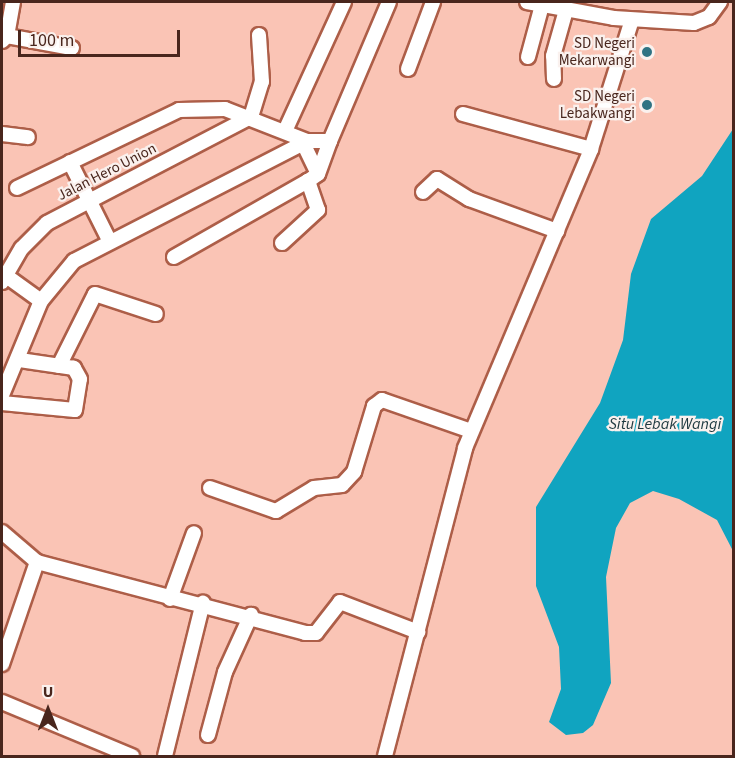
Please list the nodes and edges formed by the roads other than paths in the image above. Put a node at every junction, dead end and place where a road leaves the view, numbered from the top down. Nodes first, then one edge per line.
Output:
1 (13, 2) edge
2 (344, 2) edge
3 (389, 2) edge
4 (433, 2) edge
5 (527, 2) edge
6 (720, 2) edge
7 (542, 5) junction
8 (566, 10) junction
9 (632, 20) junction
10 (259, 35) dead end
11 (4, 38) edge
12 (72, 48) dead end
13 (528, 57) dead end
14 (408, 69) dead end
15 (554, 79) dead end
16 (463, 114) dead end
17 (251, 117) junction
18 (285, 131) junction
19 (2, 134) edge
20 (27, 137) dead end
21 (330, 141) junction
22 (305, 142) junction
23 (591, 149) junction
24 (70, 162) junction
25 (313, 178) junction
26 (17, 188) dead end
27 (423, 192) dead end
28 (89, 199) junction
29 (557, 231) junction
30 (109, 240) junction
31 (282, 243) dead end
32 (174, 257) dead end
33 (3, 278) edge
34 (42, 301) junction
35 (156, 314) dead end
36 (20, 360) junction
37 (59, 366) junction
38 (2, 395) edge
39 (2, 403) edge
40 (471, 431) junction
41 (210, 488) dead end
42 (2, 532) edge
43 (194, 532) dead end
44 (37, 562) junction
45 (170, 599) junction
46 (203, 603) junction
47 (251, 615) junction
48 (418, 632) junction
49 (2, 664) edge
50 (2, 702) edge
51 (208, 735) dead end
52 (132, 756) edge
53 (165, 756) edge
54 (385, 756) edge

1 - 11 street
2 - 18 street
3 - 21 street
4 - 14 street
5 - 7 street
6 - 9 street
7 - 8 street
7 - 13 street
8 - 9 street
8 - 15 street
9 - 23 street
10 - 17 street
11 - 12 street
16 - 23 street
17 - 18 street
17 - 24 street
17 - 28 street, Jalan Hero Union
18 - 22 street
19 - 20 street
21 - 22 street
21 - 25 street
22 - 25 street
22 - 30 street
23 - 29 street
24 - 26 street
24 - 28 street
25 - 31 street
25 - 32 street
27 - 29 street
28 - 30 street
28 - 33 street, Jalan Hero Union
29 - 40 street
30 - 34 street
33 - 34 street
34 - 36 street
35 - 37 street
36 - 37 street
36 - 38 street
37 - 39 street
40 - 41 street
40 - 48 street
42 - 44 street
43 - 45 street
44 - 45 street
44 - 49 street
45 - 46 street
46 - 47 street
46 - 53 street
47 - 48 street
47 - 51 street
48 - 54 street
50 - 52 street

